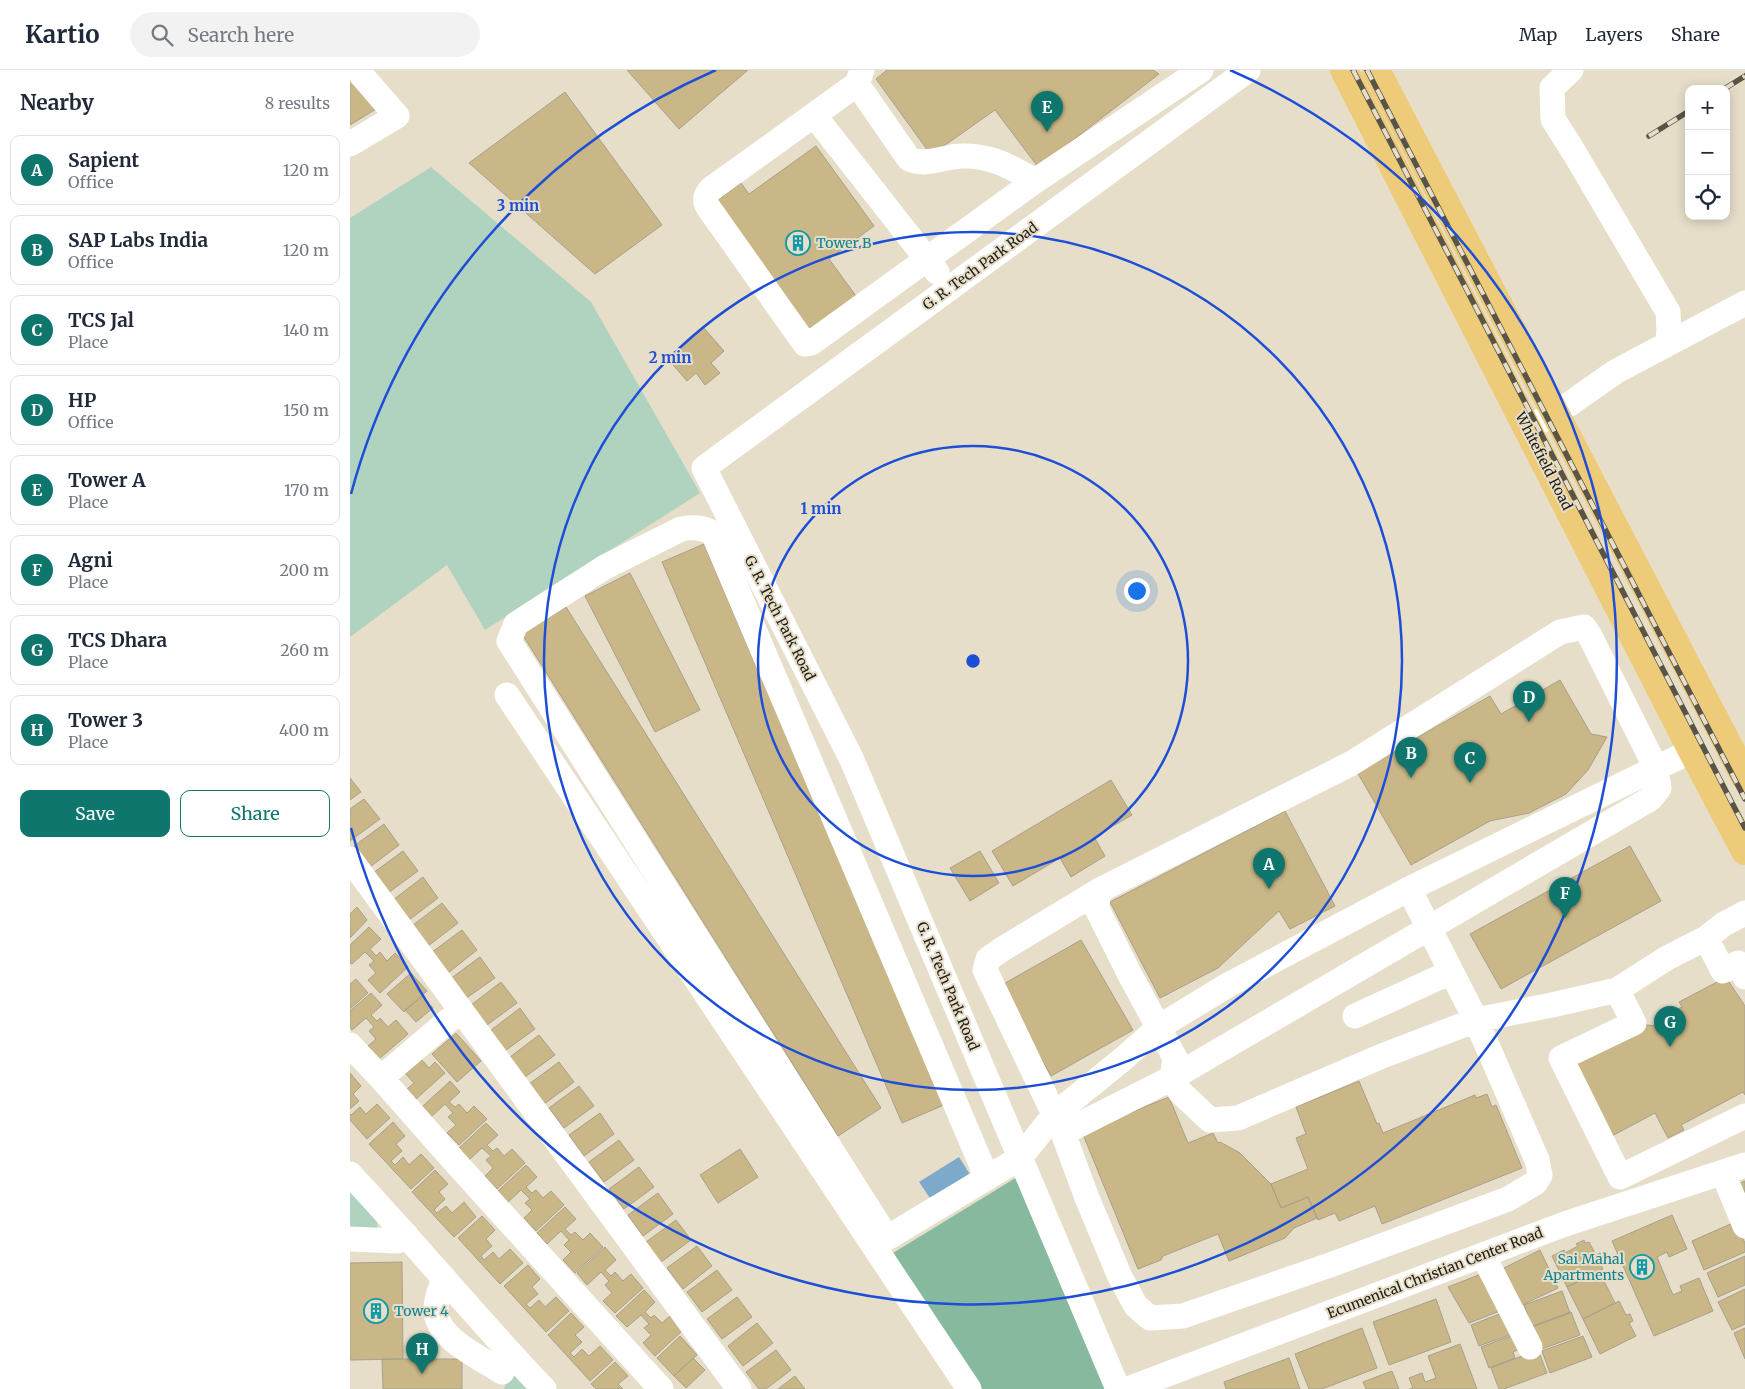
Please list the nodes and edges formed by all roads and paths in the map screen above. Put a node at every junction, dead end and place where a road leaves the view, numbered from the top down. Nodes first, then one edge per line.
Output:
1 (357, 70) edge
2 (1201, 70) edge
3 (1206, 70) edge
4 (1344, 70) edge
5 (1376, 70) edge
6 (1571, 70) edge
7 (860, 77) edge
8 (1239, 77) edge
9 (814, 115) junction
10 (350, 144) edge
11 (1035, 181) junction
12 (958, 236) junction
13 (927, 259) junction
14 (980, 266) junction
15 (949, 288) junction
16 (1745, 303) edge
17 (1667, 344) junction
18 (1555, 412) junction
19 (1527, 429) junction
20 (507, 695) dead end
21 (1692, 751) junction
22 (1656, 768) junction
23 (1745, 777) edge
24 (1745, 851) edge
25 (350, 859) edge
26 (1409, 889) junction
27 (1100, 890) junction
28 (1745, 913) edge
29 (1429, 928) junction
30 (1706, 938) junction
31 (1452, 972) junction
32 (1745, 977) edge
33 (1617, 990) junction
34 (461, 1010) junction
35 (1355, 1016) dead end
36 (1476, 1020) junction
37 (1159, 1027) junction
38 (350, 1045) edge
39 (381, 1078) junction
40 (1172, 1078) junction
41 (1745, 1116) edge
42 (1059, 1124) junction
43 (1020, 1158) junction
44 (1734, 1169) edge
45 (350, 1174) edge
46 (987, 1178) junction
47 (1745, 1226) edge
48 (406, 1235) junction
49 (350, 1239) edge
50 (1483, 1255) junction
51 (444, 1278) junction
52 (1530, 1347) dead end
53 (504, 1373) edge
54 (726, 1384) edge
55 (544, 1389) edge
56 (660, 1389) edge
57 (969, 1389) edge
58 (1118, 1389) edge
59 (1128, 1389) edge

1 - 10 street
2 - 11 street
3 - 8 street
4 - 19 main road, Whitefield Road
5 - 18 main road
6 - 17 street
7 - 9 street
7 - 11 street
8 - 14 street, G. R. Tech Park Road
9 - 13 street
9 - 13 street
11 - 12 street
12 - 13 street
12 - 14 street
13 - 15 street
14 - 15 street, G. R. Tech Park Road
15 - 43 street, G. R. Tech Park Road
16 - 17 street
17 - 18 street
18 - 19 street
18 - 23 main road
19 - 21 main road, Whitefield Road
20 - 57 street
21 - 22 street
21 - 24 main road, Whitefield Road
22 - 26 street
22 - 27 street
22 - 29 street
25 - 34 street
26 - 29 street
26 - 37 street
27 - 37 street
27 - 42 street
28 - 30 street
29 - 31 street
29 - 40 street
30 - 32 street
30 - 33 street
31 - 35 street
31 - 36 street
33 - 36 street
33 - 41 street
34 - 39 street
34 - 54 street
36 - 40 street
36 - 42 street
37 - 40 street
37 - 42 street
38 - 39 street
39 - 56 street
40 - 42 street
42 - 43 street
43 - 46 street
43 - 58 street, G. R. Tech Park Road
44 - 47 street
44 - 50 street, Ecumenical Christian Center Road
45 - 48 street
46 - 46 street
48 - 49 street
48 - 51 street
50 - 52 street
50 - 59 street, Ecumenical Christian Center Road
51 - 53 street
51 - 53 street
53 - 55 street

